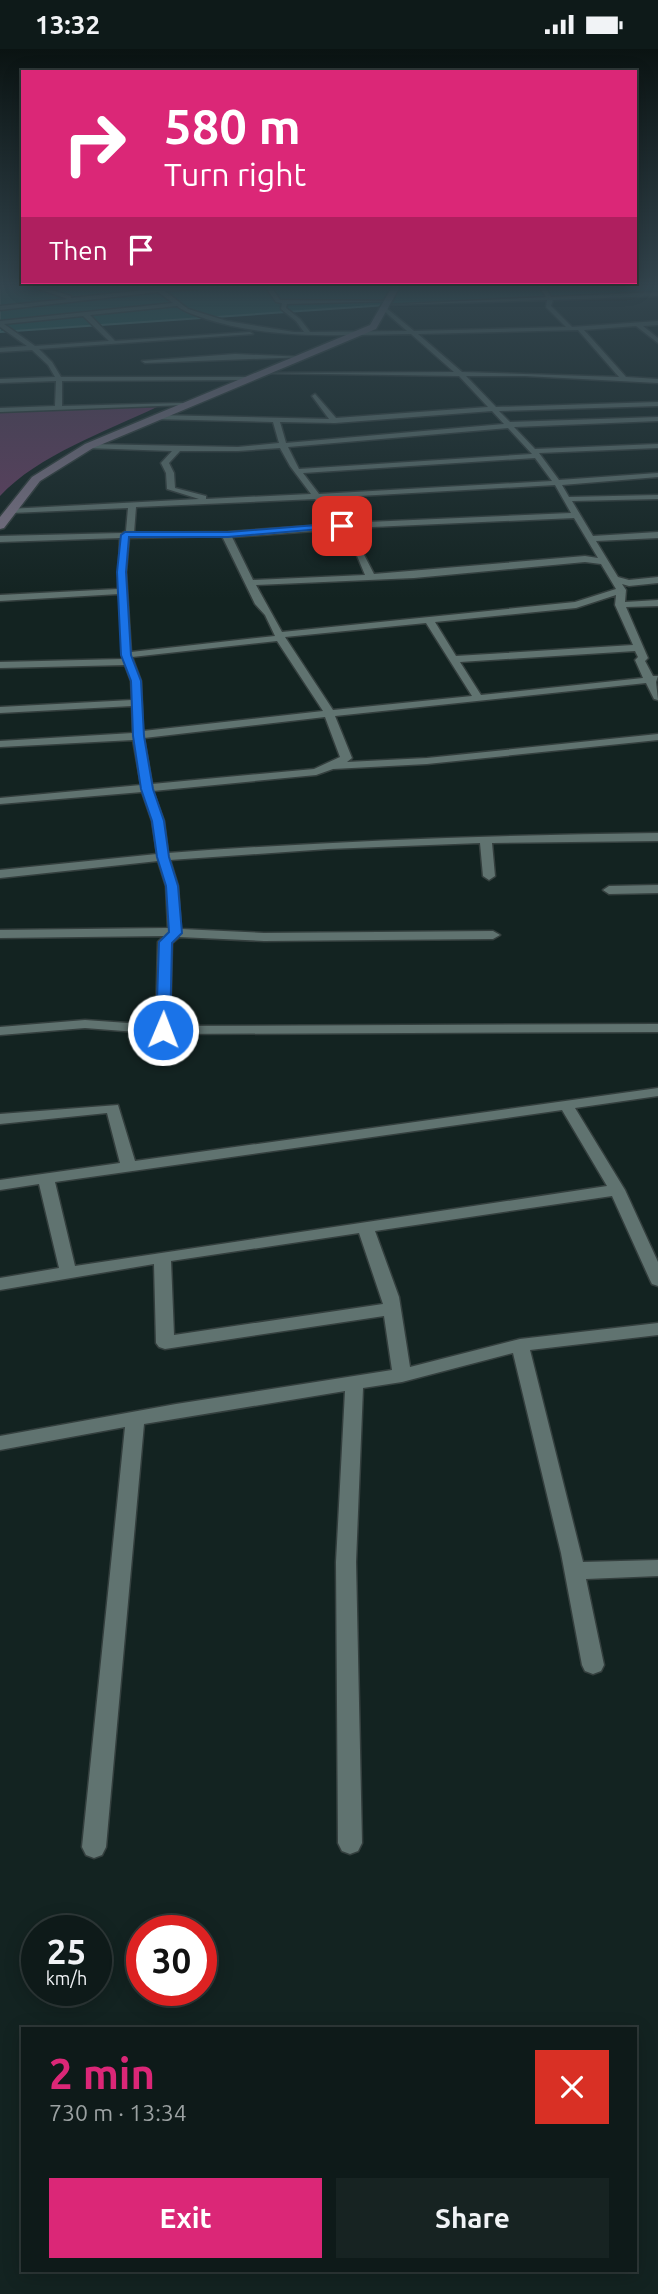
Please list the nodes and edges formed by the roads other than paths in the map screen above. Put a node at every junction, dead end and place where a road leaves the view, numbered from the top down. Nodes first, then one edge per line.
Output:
1 (59, 390) edge
2 (222, 390) edge
3 (476, 390) edge
4 (167, 396) dead end
5 (315, 396) dead end
6 (658, 404) edge
7 (163, 405) junction
8 (182, 405) junction
9 (58, 408) junction
10 (495, 409) junction
11 (0, 410) edge
12 (155, 417) junction
13 (658, 419) edge
14 (276, 421) junction
15 (334, 421) junction
16 (510, 425) junction
17 (89, 446) junction
18 (658, 446) edge
19 (285, 447) junction
20 (177, 450) junction
21 (535, 454) junction
22 (298, 471) junction
23 (658, 475) edge
24 (555, 482) junction
25 (315, 495) junction
26 (658, 497) edge
27 (567, 499) junction
28 (209, 500) junction
29 (132, 506) junction
30 (11, 511) junction
31 (576, 515) junction
32 (0, 525) edge
33 (342, 526) junction
34 (125, 535) junction
35 (228, 535) junction
36 (658, 535) edge
37 (0, 539) edge
38 (590, 539) junction
39 (604, 562) junction
40 (371, 578) junction
41 (614, 579) junction
42 (658, 580) edge
43 (251, 583) junction
44 (124, 590) junction
45 (621, 590) junction
46 (0, 598) edge
47 (658, 603) edge
48 (621, 605) junction
49 (428, 619) junction
50 (280, 636) junction
51 (639, 647) junction
52 (127, 658) junction
53 (455, 659) junction
54 (0, 665) edge
55 (654, 678) edge
56 (477, 696) junction
57 (658, 697) edge
58 (138, 703) junction
59 (0, 710) edge
60 (328, 715) junction
61 (138, 736) junction
62 (658, 737) edge
63 (0, 744) edge
64 (331, 766) junction
65 (147, 789) junction
66 (0, 801) edge
67 (658, 837) edge
68 (486, 839) junction
69 (163, 857) junction
70 (0, 874) edge
71 (489, 876) dead end
72 (658, 889) edge
73 (608, 890) dead end
74 (175, 933) junction
75 (0, 934) edge
76 (493, 935) dead end
77 (658, 1028) edge
78 (163, 1030) junction
79 (0, 1031) edge
80 (658, 1092) edge
81 (566, 1105) junction
82 (0, 1119) edge
83 (129, 1168) junction
84 (46, 1179) junction
85 (0, 1185) edge
86 (617, 1190) junction
87 (365, 1227) junction
88 (162, 1258) junction
89 (69, 1275) junction
90 (658, 1280) edge
91 (0, 1284) edge
92 (392, 1309) junction
93 (658, 1329) edge
94 (520, 1345) junction
95 (402, 1375) junction
96 (354, 1383) junction
97 (135, 1418) junction
98 (0, 1443) edge
99 (658, 1568) edge
100 (574, 1571) junction
101 (593, 1665) dead end
102 (350, 1843) dead end
103 (94, 1847) dead end

1 - 9 street
2 - 8 street
3 - 10 street
4 - 7 street
5 - 15 street
6 - 10 street
7 - 8 street
7 - 9 street
8 - 12 street
9 - 11 street
10 - 15 street
10 - 16 street
12 - 14 street
12 - 17 street
13 - 16 street
14 - 15 street
14 - 19 street
16 - 19 street
16 - 21 street
17 - 20 street
17 - 30 street
18 - 21 street
19 - 20 street
19 - 22 street
20 - 28 street
21 - 22 street
21 - 24 street
22 - 25 street
23 - 24 street
24 - 25 street
24 - 27 street
25 - 28 street
25 - 33 street
26 - 27 street
27 - 31 street
28 - 29 street
29 - 30 street
29 - 34 street
30 - 32 street
31 - 33 street
31 - 38 street
33 - 35 street
33 - 40 street
34 - 35 street
34 - 37 street
34 - 44 street
35 - 43 street
36 - 38 street
38 - 39 street
39 - 40 street
39 - 41 street
40 - 43 street
41 - 42 street
41 - 45 street
43 - 50 street
44 - 46 street
44 - 52 street
45 - 48 street
45 - 49 street
47 - 48 street
48 - 51 street
49 - 50 street
49 - 53 street
50 - 52 street
50 - 60 street
51 - 53 street
51 - 55 street
52 - 54 street
52 - 58 street
53 - 56 street
55 - 56 street
55 - 57 street
56 - 60 street
58 - 59 street
58 - 61 street
60 - 61 street
60 - 64 street
61 - 63 street
61 - 65 street
62 - 64 street
64 - 65 street
65 - 66 street
65 - 69 street
67 - 68 street
68 - 69 street
68 - 71 street
69 - 70 street
69 - 74 street
72 - 73 street
74 - 75 street
74 - 76 street
74 - 78 street
77 - 78 street
78 - 79 street
80 - 81 street
81 - 83 street
81 - 86 street
82 - 83 street
83 - 84 street
84 - 85 street
84 - 89 street
86 - 87 street
86 - 90 street
87 - 88 street
87 - 92 street
88 - 89 street
88 - 92 street
89 - 91 street
92 - 95 street
93 - 94 street
94 - 95 street
94 - 100 street
95 - 96 street
96 - 97 street
96 - 102 street
97 - 98 street
97 - 103 street
99 - 100 street
100 - 101 street

